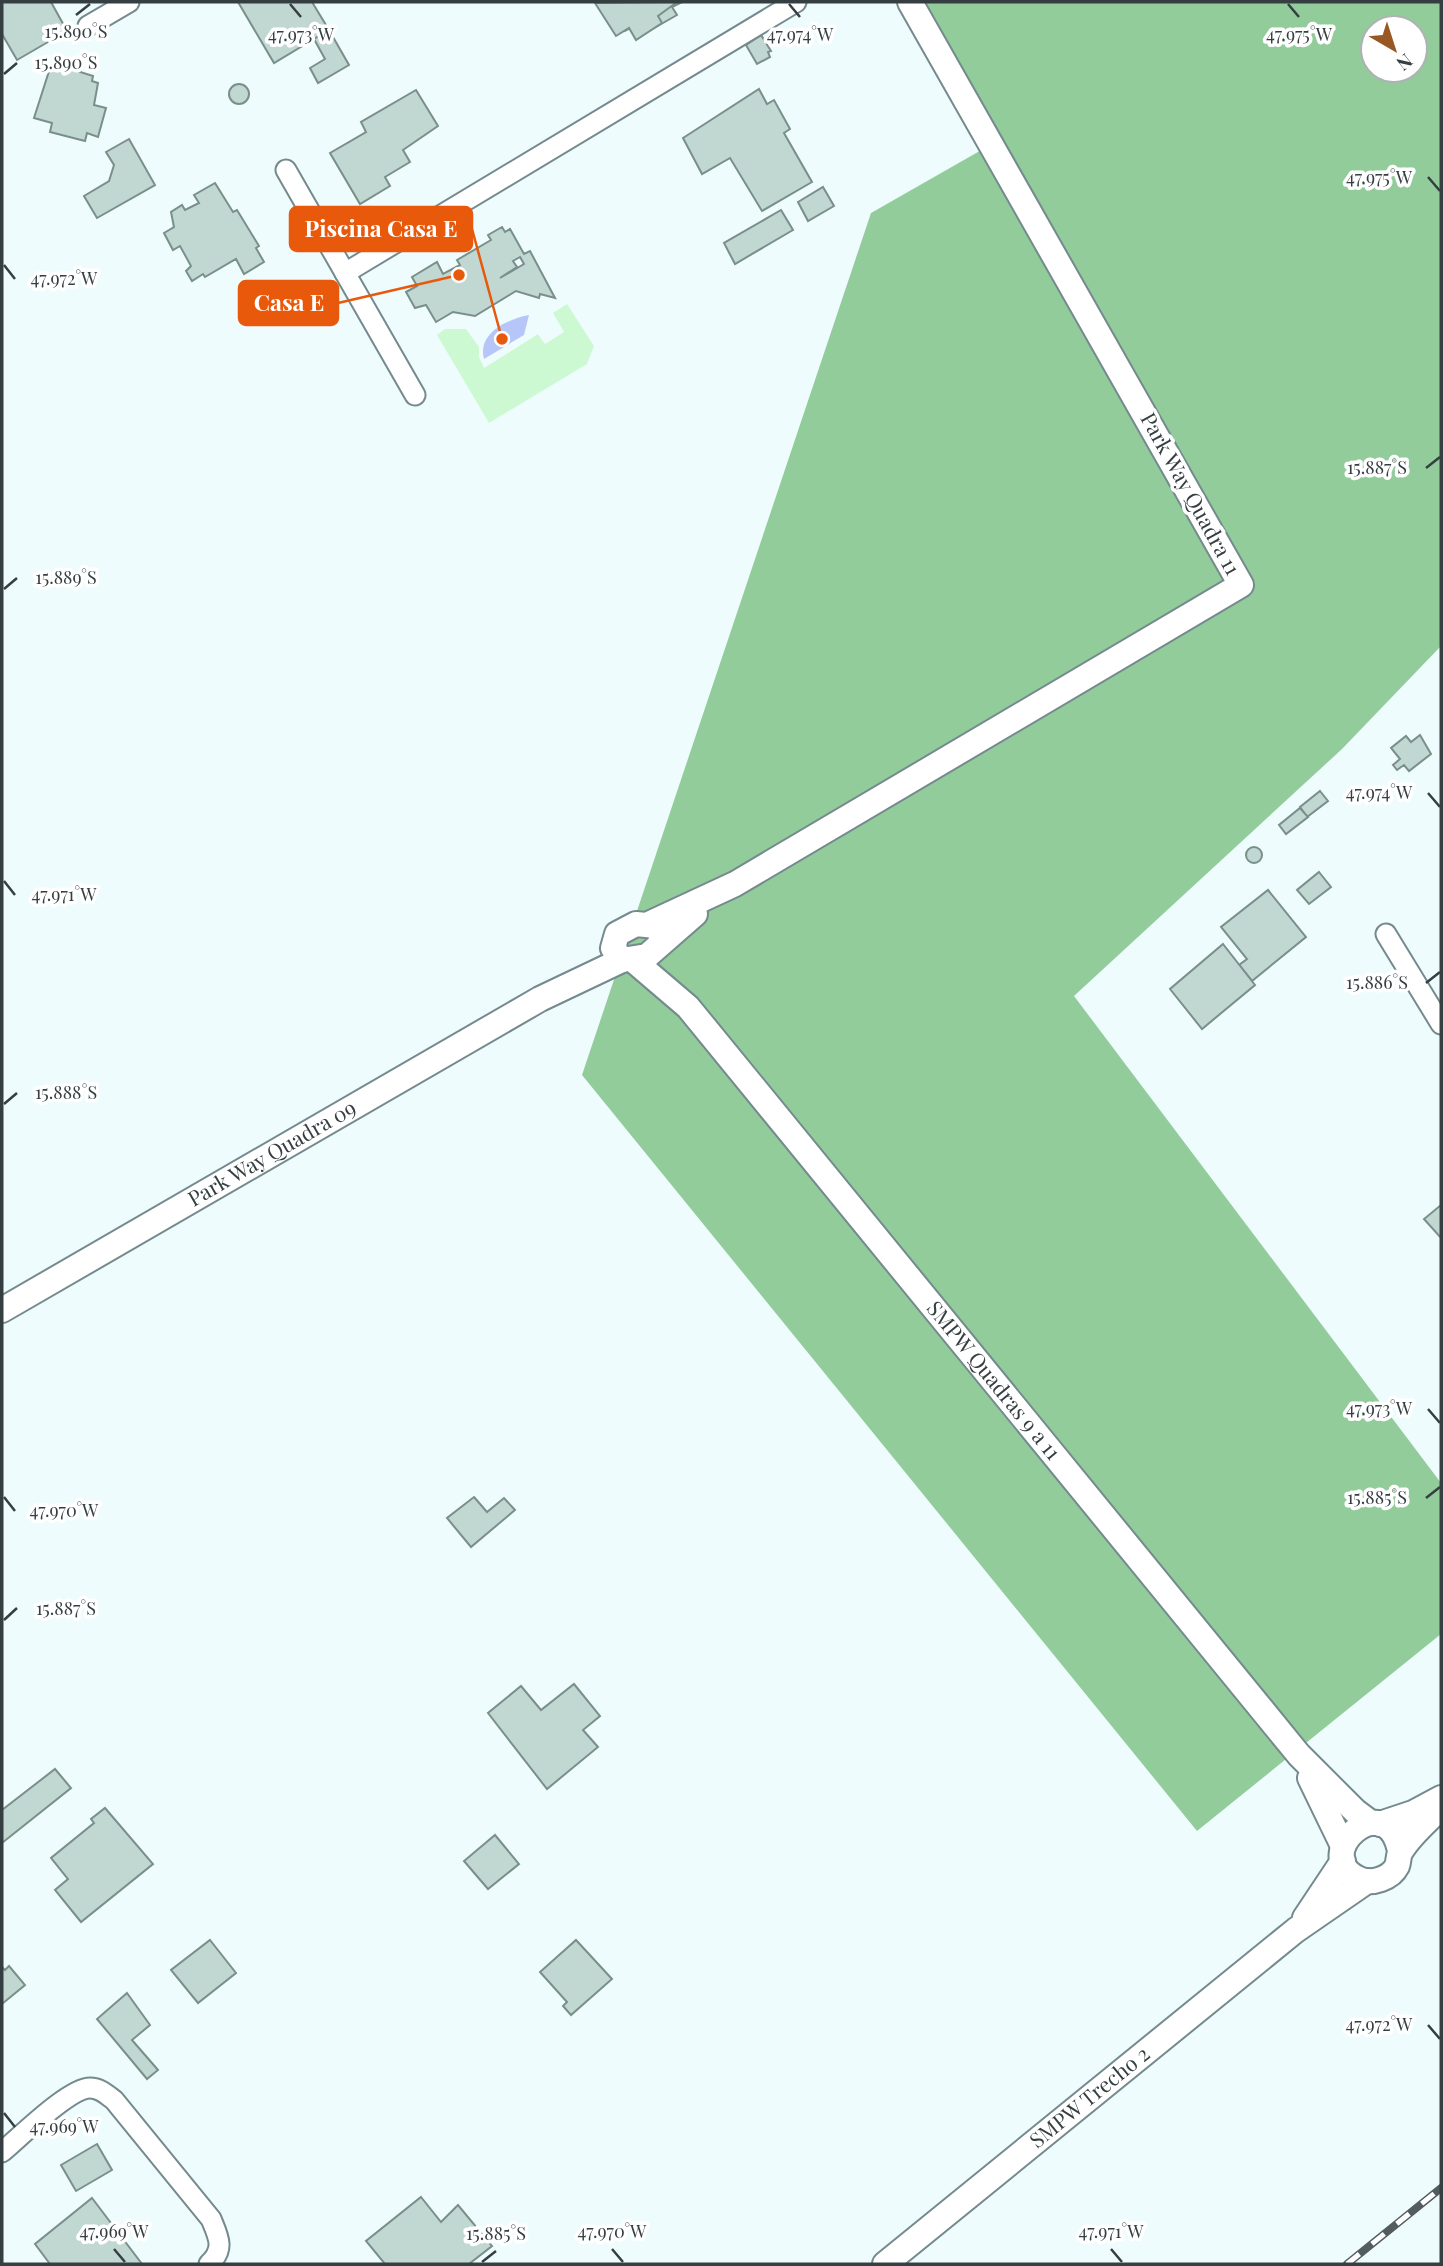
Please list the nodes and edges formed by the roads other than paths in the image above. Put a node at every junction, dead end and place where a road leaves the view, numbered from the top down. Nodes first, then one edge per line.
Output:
1 (129, 2) edge
2 (796, 2) edge
3 (910, 2) edge
4 (88, 26) dead end
5 (286, 170) dead end
6 (345, 273) junction
7 (415, 395) dead end
8 (1386, 934) dead end
9 (657, 937) junction
10 (623, 954) junction
11 (688, 1007) junction
12 (1441, 1024) edge
13 (2, 1310) edge
14 (1299, 1755) junction
15 (1441, 1798) edge
16 (1441, 1807) edge
17 (1376, 1824) junction
18 (1401, 1851) junction
19 (1343, 1853) junction
20 (1367, 1881) junction
21 (1297, 1930) junction
22 (2, 2152) edge
23 (209, 2264) edge
24 (885, 2264) edge

1 - 4 street
2 - 6 street
3 - 9 street, Park Way Quadra 11
5 - 6 street
6 - 7 street
8 - 12 street
9 - 10 street
9 - 10 street
9 - 11 street, SMPW Quadras 9 a 11
10 - 11 street, SMPW Quadras 9 a 11
10 - 13 street, Park Way Quadra 09
11 - 14 street, SMPW Quadras 9 a 11
14 - 17 street, SMPW Quadras 9 a 11
14 - 19 street, SMPW Quadras 9 a 11
15 - 17 street
16 - 18 street
17 - 18 street
17 - 19 street
18 - 20 street
19 - 20 street
19 - 21 street
20 - 21 street
21 - 24 street, SMPW Trecho 2
22 - 23 street

